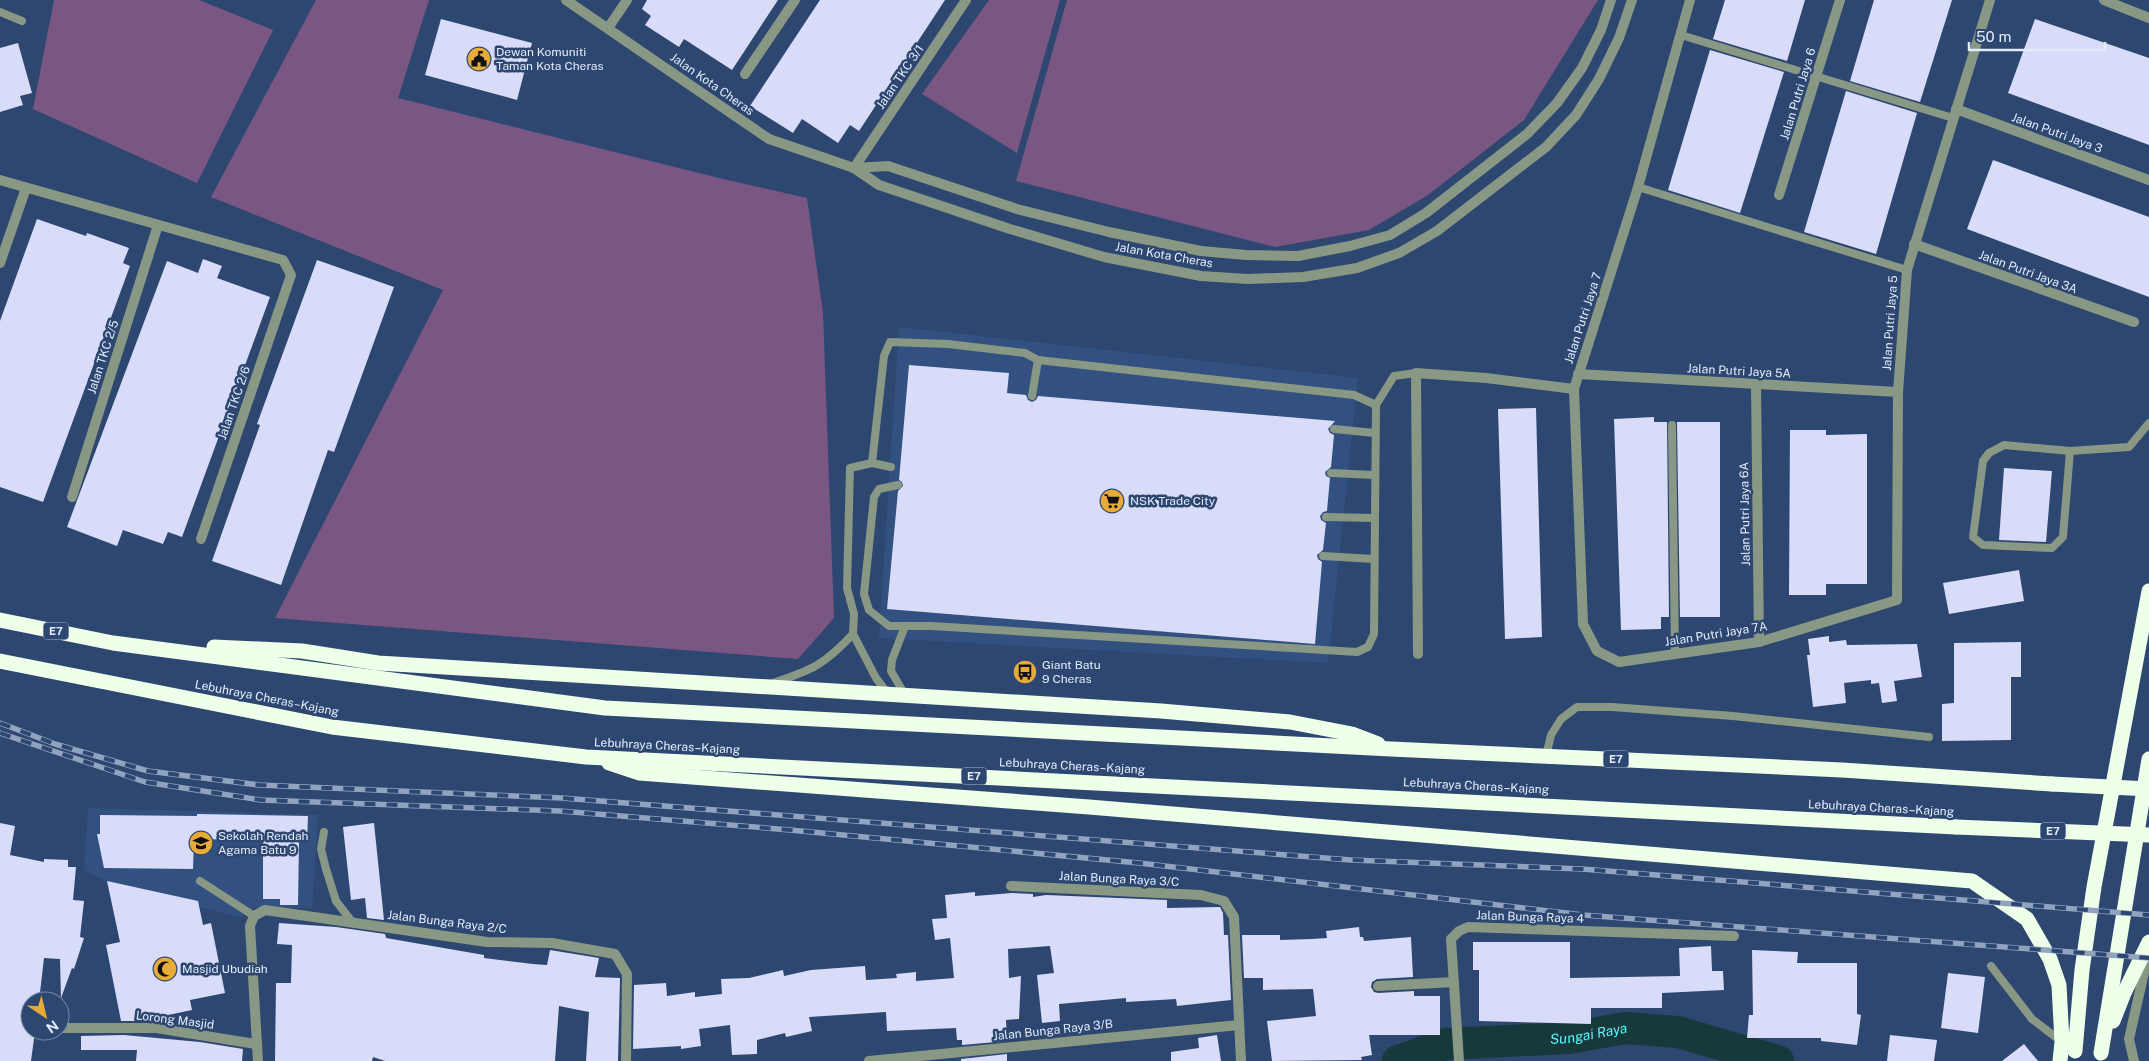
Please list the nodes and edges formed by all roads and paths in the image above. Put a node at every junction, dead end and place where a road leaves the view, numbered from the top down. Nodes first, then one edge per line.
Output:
1 (566, 0) edge
2 (626, 0) edge
3 (795, 0) edge
4 (966, 0) edge
5 (1611, 0) edge
6 (1632, 0) edge
7 (1690, 0) edge
8 (1840, 0) edge
9 (1990, 0) edge
10 (2104, 0) edge
11 (0, 12) edge
12 (2149, 18) edge
13 (22, 21) dead end
14 (608, 28) junction
15 (1681, 35) junction
16 (745, 74) dead end
17 (1816, 76) junction
18 (1954, 113) junction
19 (854, 168) junction
20 (0, 180) edge
21 (2149, 180) edge
22 (1638, 187) junction
23 (26, 188) junction
24 (1779, 195) dead end
25 (158, 224) junction
26 (1914, 244) junction
27 (0, 263) edge
28 (1907, 270) junction
29 (2134, 322) dead end
30 (1038, 360) junction
31 (1416, 373) junction
32 (1578, 374) junction
33 (1756, 385) junction
34 (1574, 389) junction
35 (1898, 392) junction
36 (1032, 396) dead end
37 (1376, 405) junction
38 (2149, 424) edge
39 (1672, 425) dead end
40 (1334, 429) dead end
41 (1375, 433) junction
42 (2070, 452) junction
43 (872, 464) junction
44 (891, 467) dead end
45 (1330, 473) dead end
46 (1374, 475) junction
47 (898, 484) dead end
48 (72, 497) dead end
49 (1326, 516) dead end
50 (1374, 518) junction
51 (201, 539) dead end
52 (1323, 556) dead end
53 (1374, 559) junction
54 (2149, 591) edge
55 (864, 594) junction
56 (1897, 600) joint
57 (854, 614) junction
58 (0, 620) edge
59 (905, 626) junction
60 (853, 634) junction
61 (1759, 642) junction
62 (113, 643) junction
63 (1597, 651) joint
64 (1418, 654) dead end
65 (1675, 654) junction
66 (0, 661) edge
67 (764, 686) junction
68 (889, 695) junction
69 (906, 696) junction
70 (1929, 737) dead end
71 (1391, 749) junction
72 (586, 756) junction
73 (1546, 756) junction
74 (2149, 760) edge
75 (2149, 789) edge
76 (324, 832) dead end
77 (2149, 835) edge
78 (200, 881) dead end
79 (1011, 886) dead end
80 (254, 916) junction
81 (353, 923) junction
82 (1734, 936) dead end
83 (2149, 942) edge
84 (2149, 949) edge
85 (1991, 966) dead end
86 (1454, 982) junction
87 (1378, 986) dead end
88 (1239, 1025) junction
89 (70, 1028) edge
90 (2062, 1042) junction
91 (256, 1044) junction
92 (2075, 1051) dead end
93 (258, 1061) edge
94 (626, 1061) edge
95 (869, 1061) edge
96 (1241, 1061) edge
97 (1459, 1061) edge
98 (2060, 1061) edge
99 (2134, 1061) edge

1 - 14 street, Jalan Kota Cheras
2 - 14 street
3 - 16 street
4 - 19 street, Jalan TKC 3/1
5 - 19 street, Jalan Kota Cheras
6 - 19 street, Jalan Kota Cheras
7 - 15 street, Jalan Putri Jaya 7
8 - 17 street, Jalan Putri Jaya 6
9 - 18 street, Jalan Putri Jaya 5
10 - 12 street
11 - 13 lane
14 - 19 street, Jalan Kota Cheras
15 - 17 lane
15 - 22 street, Jalan Putri Jaya 7
17 - 18 lane
17 - 24 street, Jalan Putri Jaya 6
18 - 21 street, Jalan Putri Jaya 3
18 - 26 street, Jalan Putri Jaya 5
20 - 23 street
22 - 28 lane
22 - 32 street, Jalan Putri Jaya 7
23 - 25 street
23 - 27 street
25 - 48 street, Jalan TKC 2/5
25 - 51 street, Jalan TKC 2/6
26 - 28 street, Jalan Putri Jaya 5
26 - 29 street, Jalan Putri Jaya 3A
28 - 35 street, Jalan Putri Jaya 5
30 - 36 lane
30 - 37 lane
30 - 43 lane
31 - 34 street
31 - 37 lane
31 - 64 street
32 - 33 street, Jalan Putri Jaya 5A
32 - 34 street, Jalan Putri Jaya 7
33 - 35 street, Jalan Putri Jaya 5A
33 - 61 street, Jalan Putri Jaya 6A
34 - 63 street, Jalan Putri Jaya 7
35 - 56 street, Jalan Putri Jaya 5
37 - 41 lane
38 - 42 lane
39 - 65 lane
40 - 41 lane
41 - 46 lane
42 - 42 lane
43 - 44 lane
43 - 57 lane
45 - 46 lane
46 - 50 lane
47 - 55 lane
49 - 50 lane
50 - 53 lane
52 - 53 lane
53 - 59 lane
54 - 92 highway
55 - 57 lane
55 - 59 lane
56 - 61 street, Jalan Putri Jaya 7A
57 - 60 lane
58 - 62 highway, E7
59 - 69 lane
60 - 67 lane
60 - 68 lane
61 - 65 street, Jalan Putri Jaya 7A
62 - 67 highway
62 - 71 highway, E7
63 - 65 street, Jalan Putri Jaya 7A
66 - 72 highway, Lebuhraya Cheras–Kajang / E7
67 - 68 highway
68 - 69 highway
69 - 71 highway
70 - 73 lane
71 - 73 highway, E7
72 - 77 highway, Lebuhraya Cheras–Kajang / E7, bridge
72 - 90 highway
73 - 75 highway, E7, bridge
74 - 83 highway
76 - 81 lane
78 - 80 lane
79 - 88 street, Jalan Bunga Raya 3/C
80 - 81 street, Jalan Bunga Raya 2/C
80 - 91 street
81 - 94 street, Jalan Bunga Raya 2/C
82 - 86 street, Jalan Bunga Raya 4
84 - 99 street
85 - 90 lane
86 - 87 street
86 - 97 street, Jalan Bunga Raya 4
88 - 95 street, Jalan Bunga Raya 3/B
88 - 96 street
89 - 91 street, Lorong Masjid
90 - 98 highway
91 - 93 street

